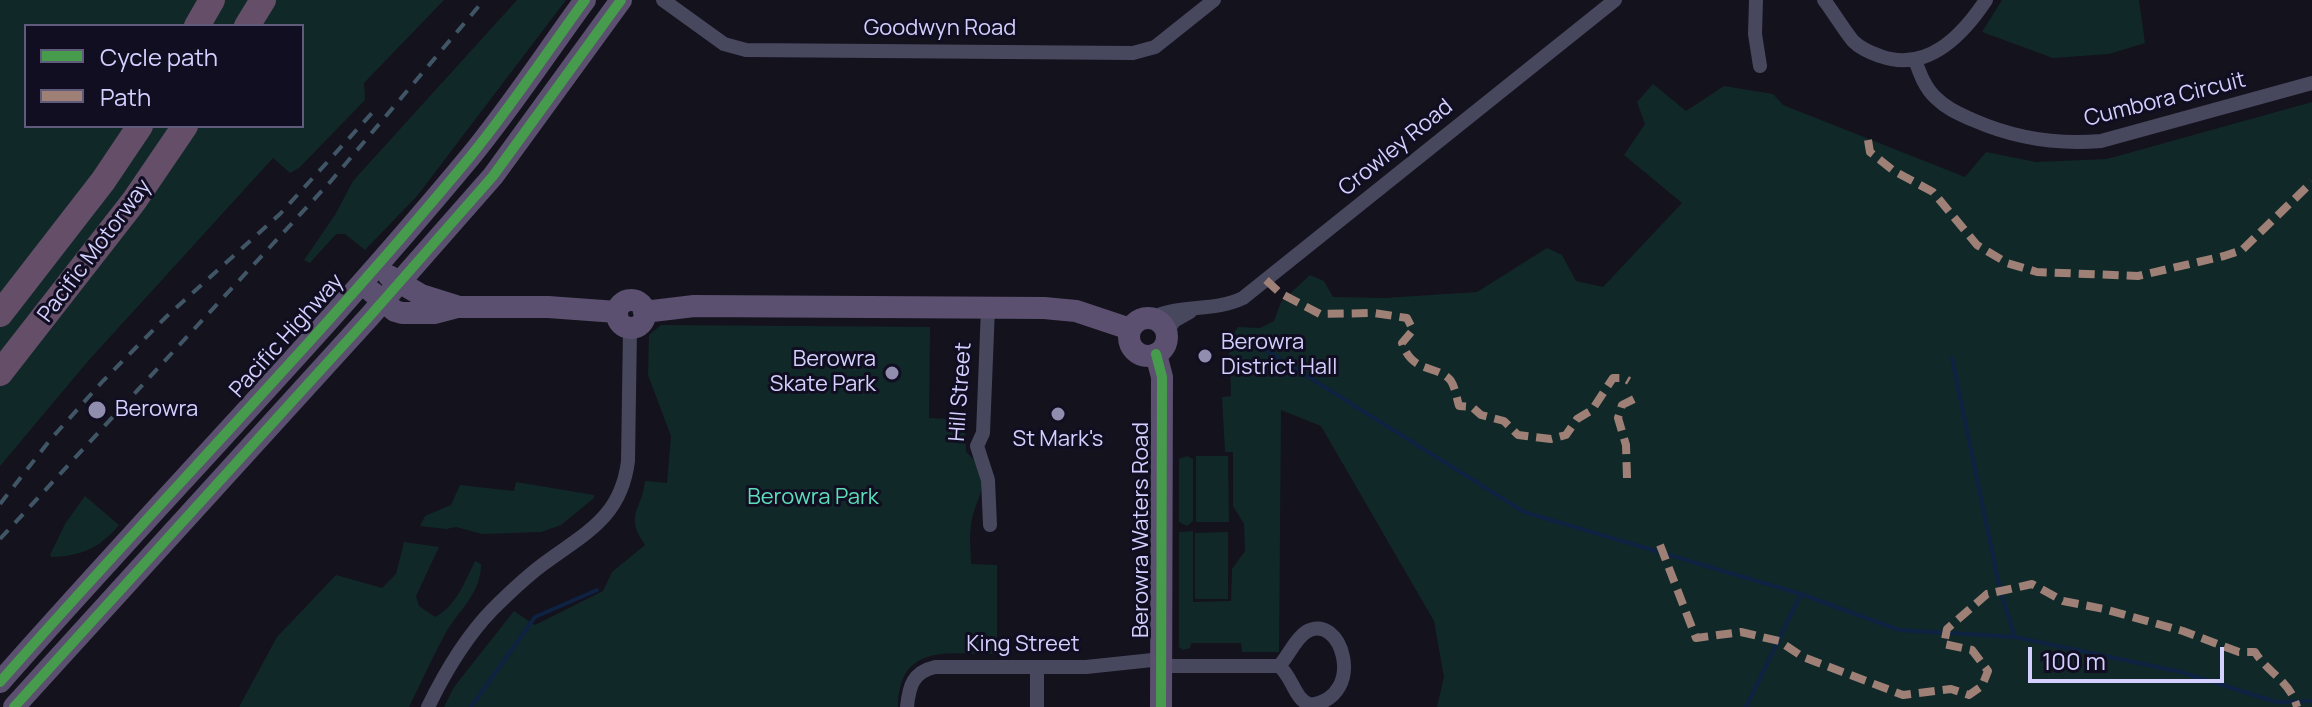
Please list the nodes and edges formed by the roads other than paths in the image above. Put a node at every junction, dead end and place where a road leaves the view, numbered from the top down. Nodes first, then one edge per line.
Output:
1 (212, 0) edge
2 (263, 0) edge
3 (585, 0) edge
4 (621, 0) edge
5 (663, 0) edge
6 (1214, 0) edge
7 (1615, 0) edge
8 (1756, 0) edge
9 (1824, 0) edge
10 (1986, 0) edge
11 (198, 24) edge
12 (248, 24) edge
13 (1915, 60) junction
14 (1760, 66) dead end
15 (2312, 83) edge
16 (139, 128) edge
17 (184, 128) edge
18 (369, 275) junction
19 (399, 283) junction
20 (383, 301) junction
21 (457, 307) junction
22 (988, 308) junction
23 (1194, 310) junction
24 (0, 314) edge
25 (630, 317) junction
26 (1159, 325) junction
27 (1130, 329) junction
28 (1156, 354) junction
29 (0, 373) edge
30 (990, 525) dead end
31 (1162, 663) junction
32 (1279, 666) junction
33 (1037, 668) junction
34 (0, 682) edge
35 (908, 706) edge
36 (14, 707) edge
37 (428, 707) edge
38 (1037, 707) edge
39 (1161, 707) edge

1 - 11 highway
2 - 12 highway
3 - 18 main road, Pacific Highway
4 - 19 main road
5 - 6 street, Goodwyn Road
7 - 23 street, Crowley Road
8 - 14 street
9 - 13 street
10 - 13 street
13 - 15 street, Cumbora Circuit
16 - 24 highway, Pacific Motorway
17 - 29 highway, Pacific Motorway
18 - 19 main road
18 - 20 main road
18 - 34 main road, Pacific Highway
19 - 20 main road
19 - 21 main road
20 - 21 main road
20 - 36 main road
21 - 25 main road
22 - 25 main road
22 - 27 main road
22 - 30 street, Hill Street
23 - 26 street, Crowley Road
23 - 26 street, Crowley Road
25 - 37 street
26 - 27 main road
26 - 28 main road
27 - 28 main road
28 - 31 main road, Berowra Waters Road
31 - 32 street, King Street
31 - 33 street, King Street
31 - 39 main road, Berowra Waters Road
32 - 32 street
33 - 35 street, King Street
33 - 38 street

